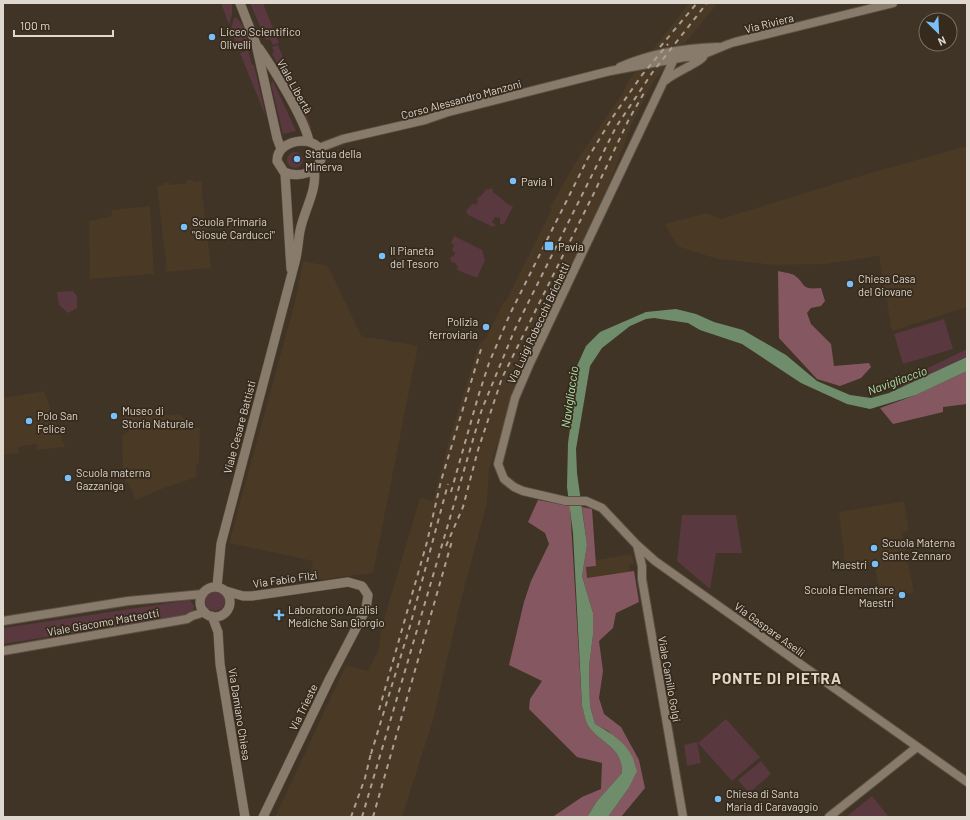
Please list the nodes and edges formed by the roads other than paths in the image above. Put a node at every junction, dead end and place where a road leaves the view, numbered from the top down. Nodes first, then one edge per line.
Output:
1 (240, 3) edge
2 (893, 3) edge
3 (256, 44) junction
4 (701, 50) junction
5 (683, 54) junction
6 (673, 66) junction
7 (610, 71) junction
8 (309, 142) junction
9 (319, 148) junction
10 (281, 149) junction
11 (314, 168) junction
12 (285, 173) junction
13 (291, 275) junction
14 (586, 501) joint
15 (636, 544) junction
16 (217, 587) junction
17 (226, 591) junction
18 (203, 594) junction
19 (366, 609) joint
20 (208, 614) junction
21 (3, 622) edge
22 (3, 650) edge
23 (917, 747) junction
24 (967, 782) edge
25 (245, 816) edge
26 (263, 817) edge
27 (683, 817) edge
28 (829, 817) edge

1 - 3 main road, Viale Libertà
2 - 4 street, Via Riviera
3 - 8 main road, Viale Libertà
3 - 10 main road, Viale Libertà
4 - 5 street, Via Riviera
4 - 6 street, Via Riviera
5 - 6 street, Via Riviera
5 - 7 street, Corso Alessandro Manzoni
6 - 7 street, Corso Alessandro Manzoni
6 - 14 street, Via Luigi Robecchi Brichetti
7 - 9 street, Corso Alessandro Manzoni
8 - 9 main road
8 - 10 main road
9 - 11 main road
10 - 12 main road
11 - 12 main road
11 - 13 main road, Viale Cesare Battisti
12 - 13 main road, Viale Cesare Battisti
13 - 16 main road, Viale Cesare Battisti
14 - 15 street, Via Gaspare Aselli
15 - 23 street, Via Gaspare Aselli
15 - 27 street, Viale Camillo Golgi
16 - 17 main road
16 - 18 main road
17 - 19 main road, Via Fabio Filzi
17 - 20 main road
18 - 20 main road
18 - 21 street, Viale Giacomo Matteotti
19 - 26 main road, Via Trieste
20 - 22 street, Viale Giacomo Matteotti
20 - 25 main road, Via Damiano Chiesa
23 - 24 street, Via Gaspare Aselli
23 - 28 street

